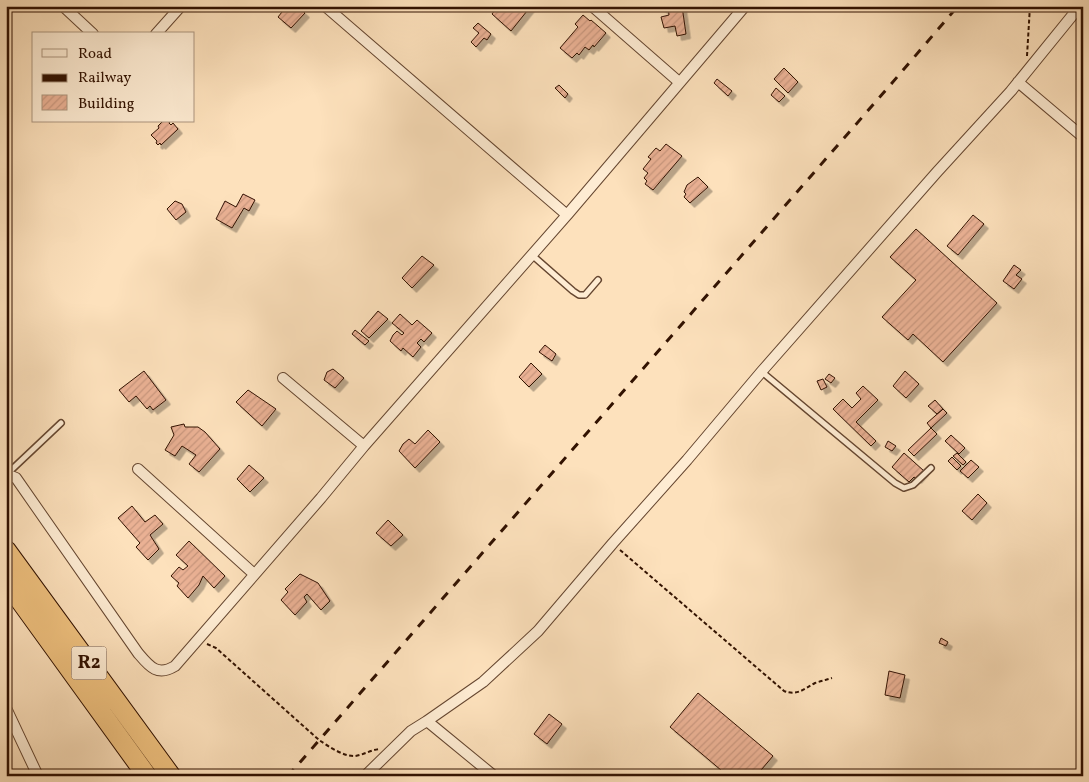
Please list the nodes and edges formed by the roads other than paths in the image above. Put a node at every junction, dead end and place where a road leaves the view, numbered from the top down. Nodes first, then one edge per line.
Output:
1 (63, 6) edge
2 (181, 6) edge
3 (325, 6) edge
4 (592, 6) edge
5 (745, 6) edge
6 (1080, 6) edge
7 (91, 32) edge
8 (158, 32) edge
9 (679, 82) junction
10 (1018, 82) junction
11 (1083, 137) edge
12 (567, 214) junction
13 (532, 254) junction
14 (598, 280) dead end
15 (762, 371) junction
16 (283, 378) dead end
17 (61, 423) dead end
18 (364, 446) junction
19 (931, 468) dead end
20 (138, 469) dead end
21 (6, 474) edge
22 (6, 550) edge
23 (254, 574) junction
24 (6, 581) edge
25 (6, 708) edge
26 (427, 721) junction
27 (38, 776) edge
28 (147, 776) edge
29 (171, 776) edge
30 (365, 776) edge
31 (494, 776) edge

1 - 7 street
2 - 8 street
3 - 12 street
4 - 9 street
5 - 9 street
6 - 10 street
9 - 12 street
10 - 11 street
10 - 15 street
12 - 13 street
13 - 14 lane
13 - 18 street
15 - 19 lane
15 - 26 street
16 - 18 street
17 - 21 lane
18 - 23 street
20 - 23 street
21 - 23 street
22 - 29 highway, R2
24 - 28 highway, R2
25 - 27 street
26 - 30 street
26 - 31 street

